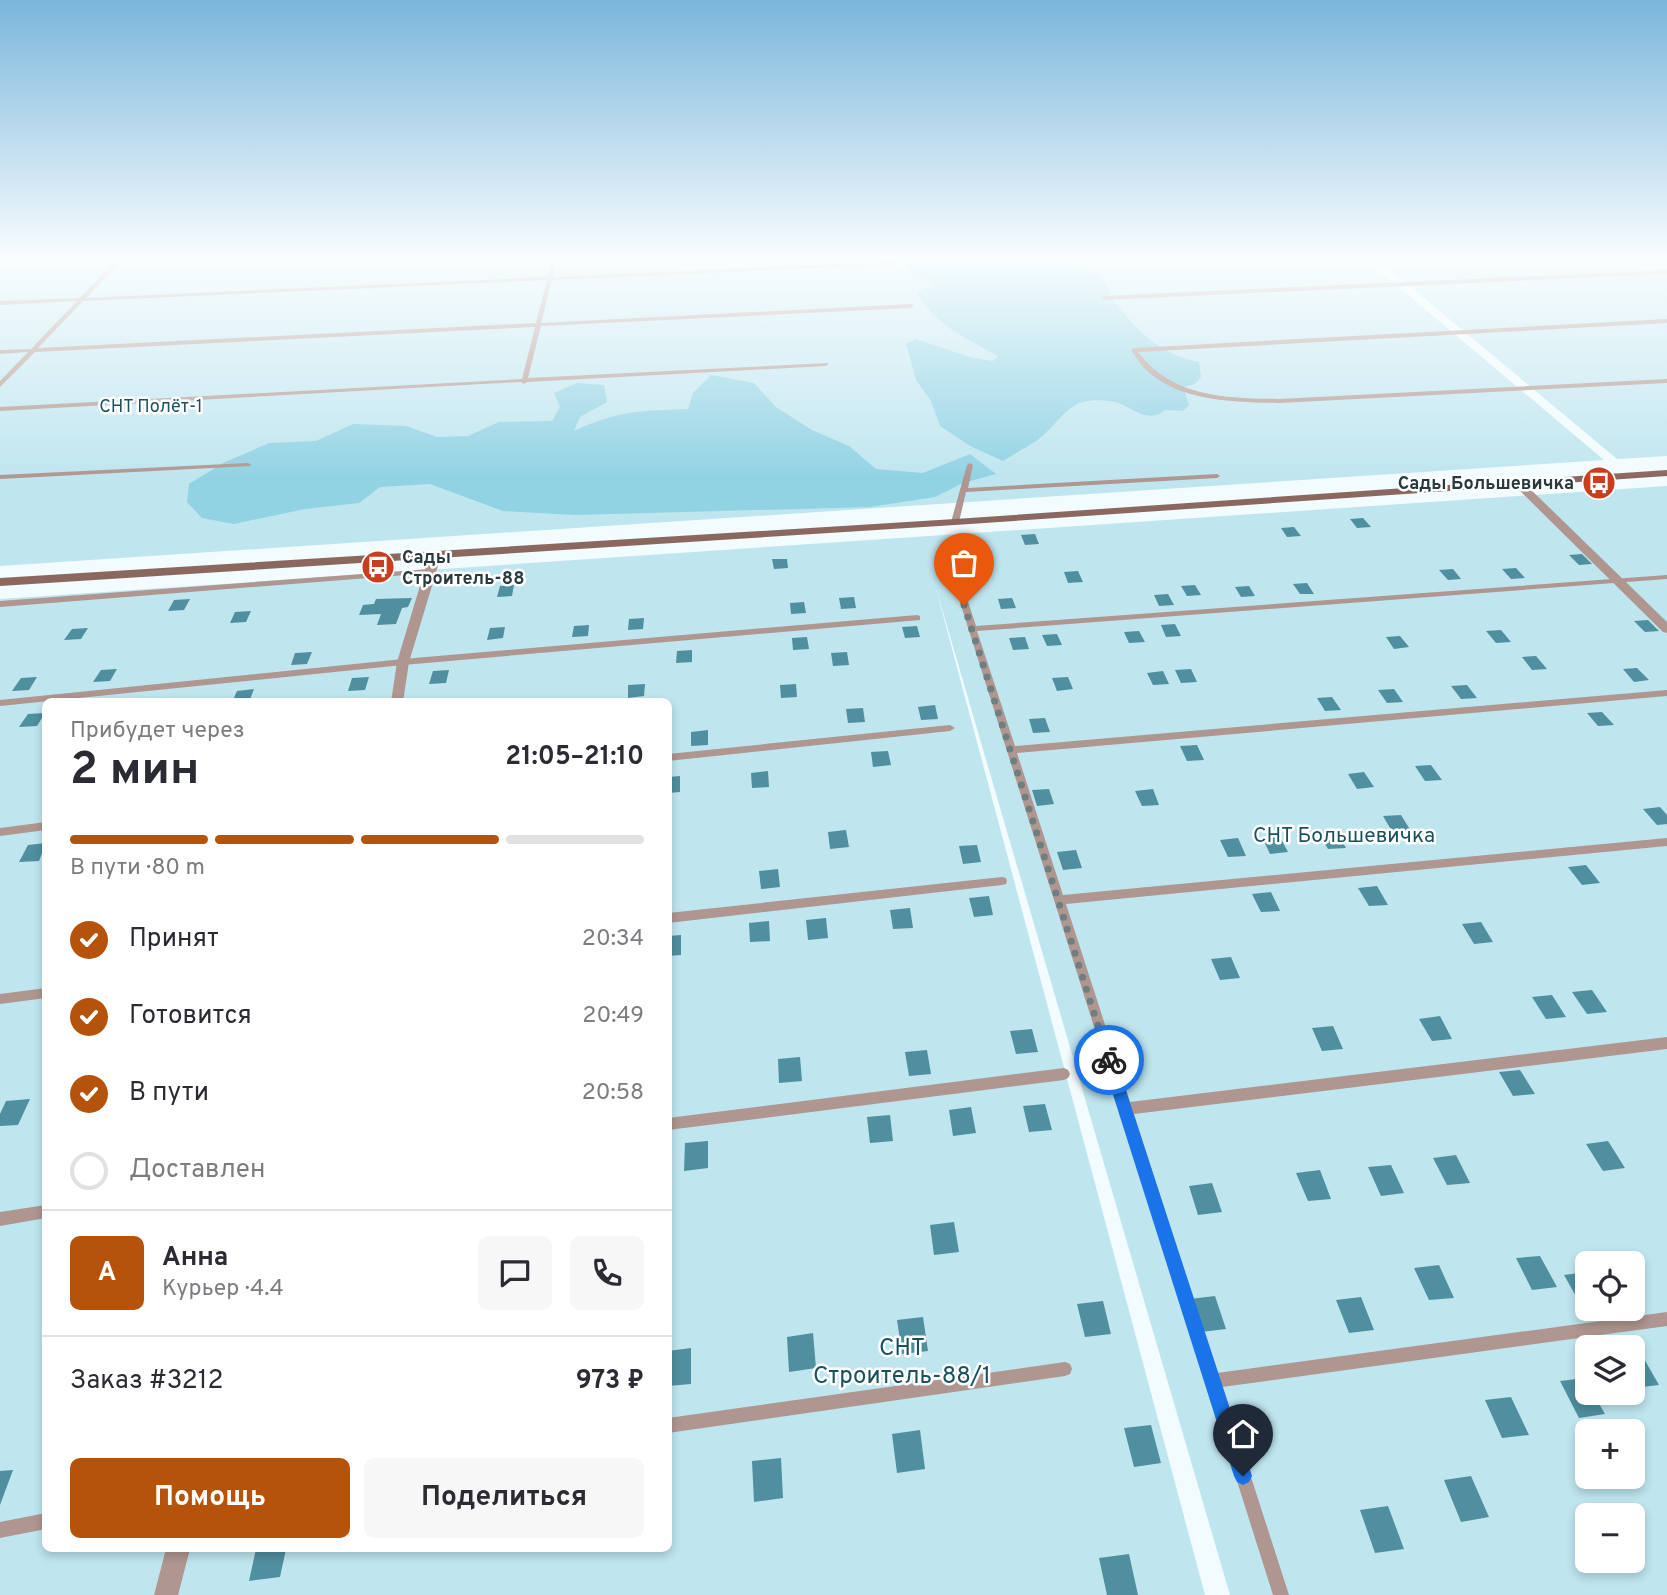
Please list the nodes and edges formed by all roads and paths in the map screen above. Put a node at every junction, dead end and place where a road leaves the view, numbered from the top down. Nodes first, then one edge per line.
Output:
1 (51, 331) edge
2 (408, 331) edge
3 (536, 331) edge
4 (1475, 331) edge
5 (34, 350) junction
6 (0, 352) edge
7 (826, 364) dead end
8 (1667, 381) edge
9 (524, 382) junction
10 (0, 385) edge
11 (0, 409) edge
12 (248, 464) dead end
13 (970, 465) dead end
14 (1667, 473) edge
15 (1217, 476) dead end
16 (0, 477) edge
17 (1518, 483) junction
18 (965, 490) junction
19 (955, 522) junction
20 (435, 556) junction
21 (429, 571) junction
22 (1667, 577) edge
23 (957, 580) dead end
24 (1616, 580) junction
25 (0, 582) edge
26 (0, 604) edge
27 (917, 618) dead end
28 (972, 629) junction
29 (1667, 629) edge
30 (403, 662) junction
31 (1667, 693) edge
32 (49, 698) edge
33 (398, 698) edge
34 (42, 699) edge
35 (0, 703) edge
36 (950, 728) dead end
37 (1011, 750) junction
38 (672, 758) edge
39 (42, 827) edge
40 (0, 832) edge
41 (1667, 842) edge
42 (1002, 881) dead end
43 (1059, 900) junction
44 (672, 918) edge
45 (42, 994) edge
46 (0, 999) edge
47 (1667, 1043) edge
48 (1064, 1074) dead end
49 (1124, 1109) junction
50 (672, 1123) edge
51 (42, 1213) edge
52 (0, 1219) edge
53 (1667, 1319) edge
54 (1065, 1369) dead end
55 (1213, 1381) junction
56 (672, 1425) edge
57 (42, 1522) edge
58 (0, 1530) edge
59 (177, 1552) edge
60 (166, 1595) edge
61 (1281, 1595) edge

1 - 5 lane
2 - 5 lane
3 - 9 lane
4 - 8 lane
5 - 6 lane
5 - 10 lane
7 - 9 lane
9 - 11 lane
12 - 16 lane
13 - 18 lane
14 - 17 street
15 - 18 lane
17 - 19 street
17 - 24 street
18 - 19 lane
19 - 20 street
20 - 21 street
20 - 25 street
21 - 26 lane
21 - 30 street
22 - 24 lane
23 - 28 lane
24 - 28 lane
24 - 29 street
27 - 30 lane
28 - 37 lane
30 - 32 lane
30 - 33 street
31 - 37 lane
34 - 35 lane
36 - 38 lane
37 - 43 lane
39 - 40 lane
41 - 43 lane
42 - 44 lane
43 - 49 lane
45 - 46 lane
47 - 49 lane
48 - 50 lane
49 - 55 lane
51 - 52 lane
53 - 55 lane
54 - 56 lane
55 - 61 lane
57 - 58 lane
59 - 60 street

